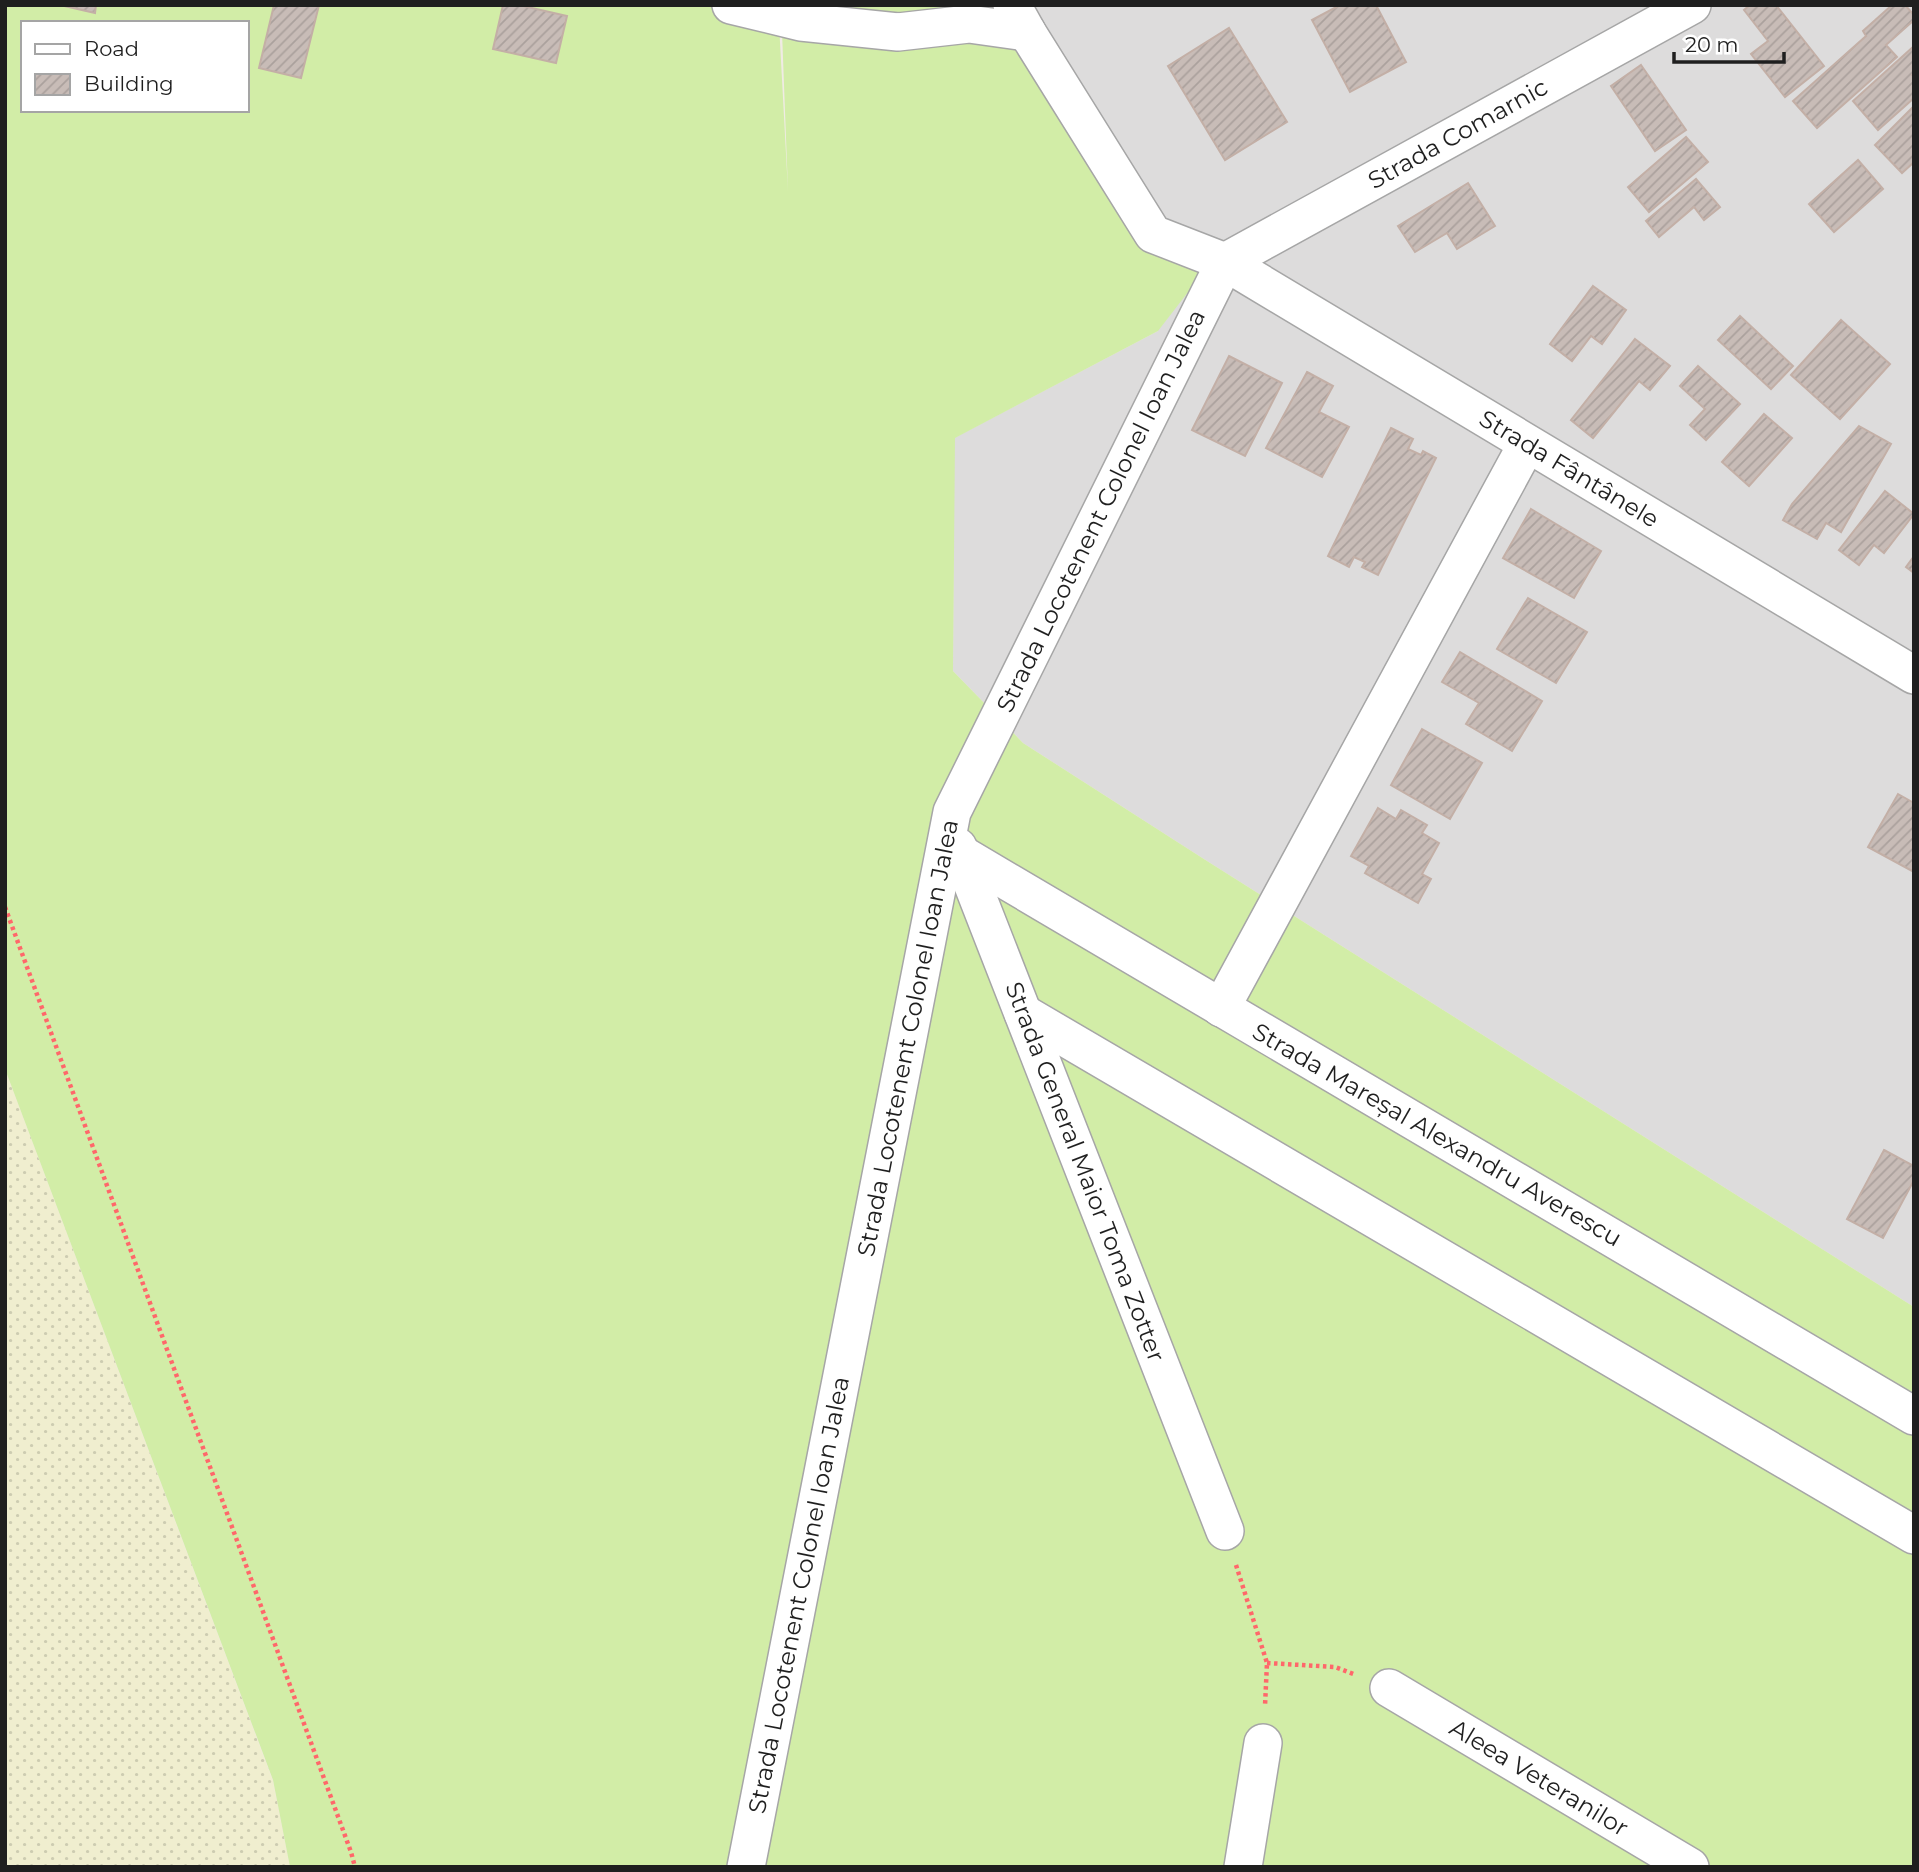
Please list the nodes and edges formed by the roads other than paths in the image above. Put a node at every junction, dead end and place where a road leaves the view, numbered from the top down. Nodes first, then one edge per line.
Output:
1 (731, 5) edge
2 (981, 5) edge
3 (1692, 5) edge
4 (1020, 19) edge
5 (1225, 262) junction
6 (1527, 444) junction
7 (1914, 675) edge
8 (952, 812) junction
9 (961, 854) junction
10 (1220, 1008) junction
11 (1023, 1013) junction
12 (1914, 1416) edge
13 (1225, 1531) road end
14 (1914, 1535) edge
15 (1389, 1688) road end
16 (1263, 1743) road end
17 (746, 1867) edge
18 (1243, 1867) edge
19 (1689, 1867) edge

1 - 4 street
2 - 4 street
3 - 5 street, Strada Comarnic
4 - 5 street, Strada Fântânele
5 - 6 street, Strada Fântânele
5 - 8 street, Strada Locotenent Colonel Ioan Jalea
6 - 7 street, Strada Fântânele
6 - 10 street
8 - 9 street, Strada General Maior Toma Zotter
8 - 17 street, Strada Locotenent Colonel Ioan Jalea
9 - 10 street, Strada Mareșal Alexandru Averescu
9 - 11 street, Strada General Maior Toma Zotter
10 - 12 street, Strada Mareșal Alexandru Averescu
11 - 13 street, Strada General Maior Toma Zotter
11 - 14 street
15 - 19 street, Aleea Veteranilor
16 - 18 street

